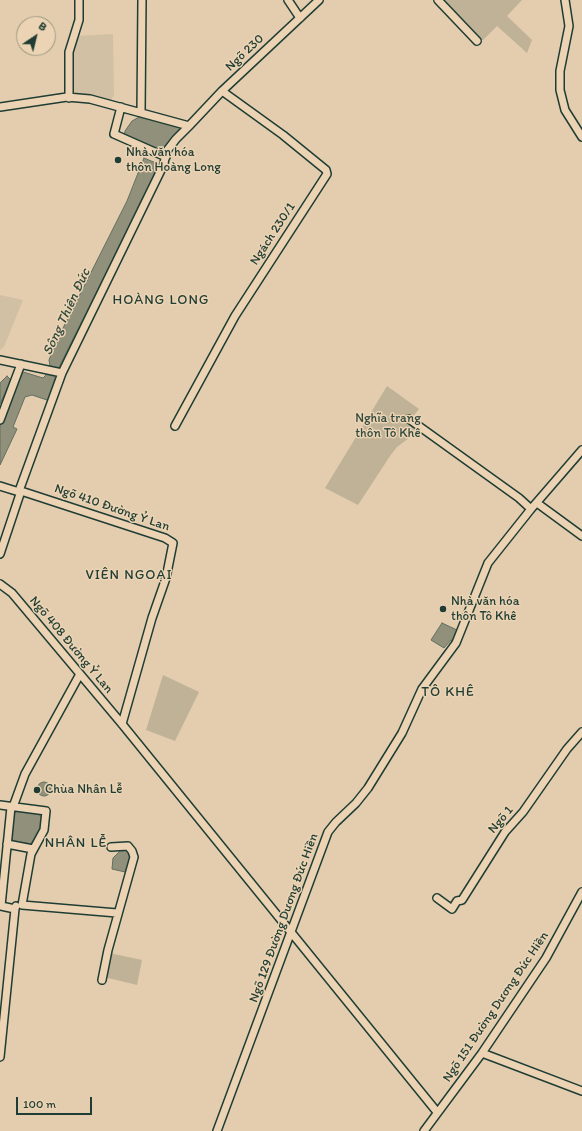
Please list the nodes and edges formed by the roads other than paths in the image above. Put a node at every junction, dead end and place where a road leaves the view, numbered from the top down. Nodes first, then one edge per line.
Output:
1 (79, 0) edge
2 (142, 0) edge
3 (288, 0) edge
4 (319, 0) edge
5 (438, 0) edge
6 (565, 0) edge
7 (300, 18) junction
8 (477, 41) dead end
9 (222, 91) junction
10 (69, 98) junction
11 (0, 107) edge
12 (121, 107) junction
13 (141, 113) junction
14 (189, 126) junction
15 (582, 137) edge
16 (166, 157) junction
17 (0, 360) edge
18 (21, 364) junction
19 (62, 373) junction
20 (409, 419) dead end
21 (0, 420) edge
22 (175, 426) dead end
23 (582, 450) edge
24 (0, 486) edge
25 (19, 491) junction
26 (537, 503) junction
27 (530, 509) junction
28 (582, 536) edge
29 (2, 537) edge
30 (0, 554) edge
31 (0, 584) edge
32 (80, 674) junction
33 (122, 724) junction
34 (582, 732) edge
35 (0, 805) edge
36 (12, 807) junction
37 (7, 844) junction
38 (111, 847) dead end
39 (33, 849) junction
40 (582, 892) edge
41 (437, 898) dead end
42 (18, 907) junction
43 (117, 913) junction
44 (292, 934) junction
45 (102, 980) dead end
46 (482, 1052) junction
47 (0, 1057) edge
48 (582, 1091) edge
49 (437, 1112) junction
50 (217, 1131) edge
51 (424, 1131) edge

1 - 10 street
2 - 13 street
3 - 7 street
4 - 7 street, Ngõ 230
5 - 8 street
6 - 15 street
7 - 9 street, Ngõ 230
9 - 14 street, Ngõ 230
9 - 22 street, Ngách 230/1
10 - 11 street
10 - 12 street
12 - 13 street
12 - 16 street
13 - 14 street
14 - 16 street, Ngõ 230
16 - 19 street, Ngõ 230
17 - 18 street
18 - 19 street
18 - 21 street
19 - 25 street, Ngõ 230
20 - 27 street
23 - 26 street, Ngõ 129 Đường Dương Đức Hiền
24 - 25 street, Ngõ 410 Đường Ỷ Lan
25 - 29 street, Ngõ 230
25 - 33 street, Ngõ 410 Đường Ỷ Lan
26 - 27 street, Ngõ 129 Đường Dương Đức Hiền
26 - 28 street
27 - 44 street, Ngõ 129 Đường Dương Đức Hiền
29 - 30 street, Ngõ 230
31 - 32 street, Ngõ 408 Đường Ỷ Lan
32 - 33 street, Ngõ 408 Đường Ỷ Lan
32 - 36 street
33 - 44 street, Ngõ 408 Đường Ỷ Lan
34 - 41 street, Ngõ 1
35 - 36 street
36 - 37 street
36 - 39 street
37 - 39 street
37 - 42 street
38 - 43 street
39 - 42 street
40 - 46 street, Ngõ 151 Đường Dương Đức Hiền
42 - 43 street
42 - 47 street
43 - 45 street
44 - 49 street, Ngõ 408 Đường Ỷ Lan
44 - 50 street, Ngõ 129 Đường Dương Đức Hiền
46 - 48 street
46 - 49 street, Ngõ 151 Đường Dương Đức Hiền
49 - 51 street, Ngõ 151 Đường Dương Đức Hiền

